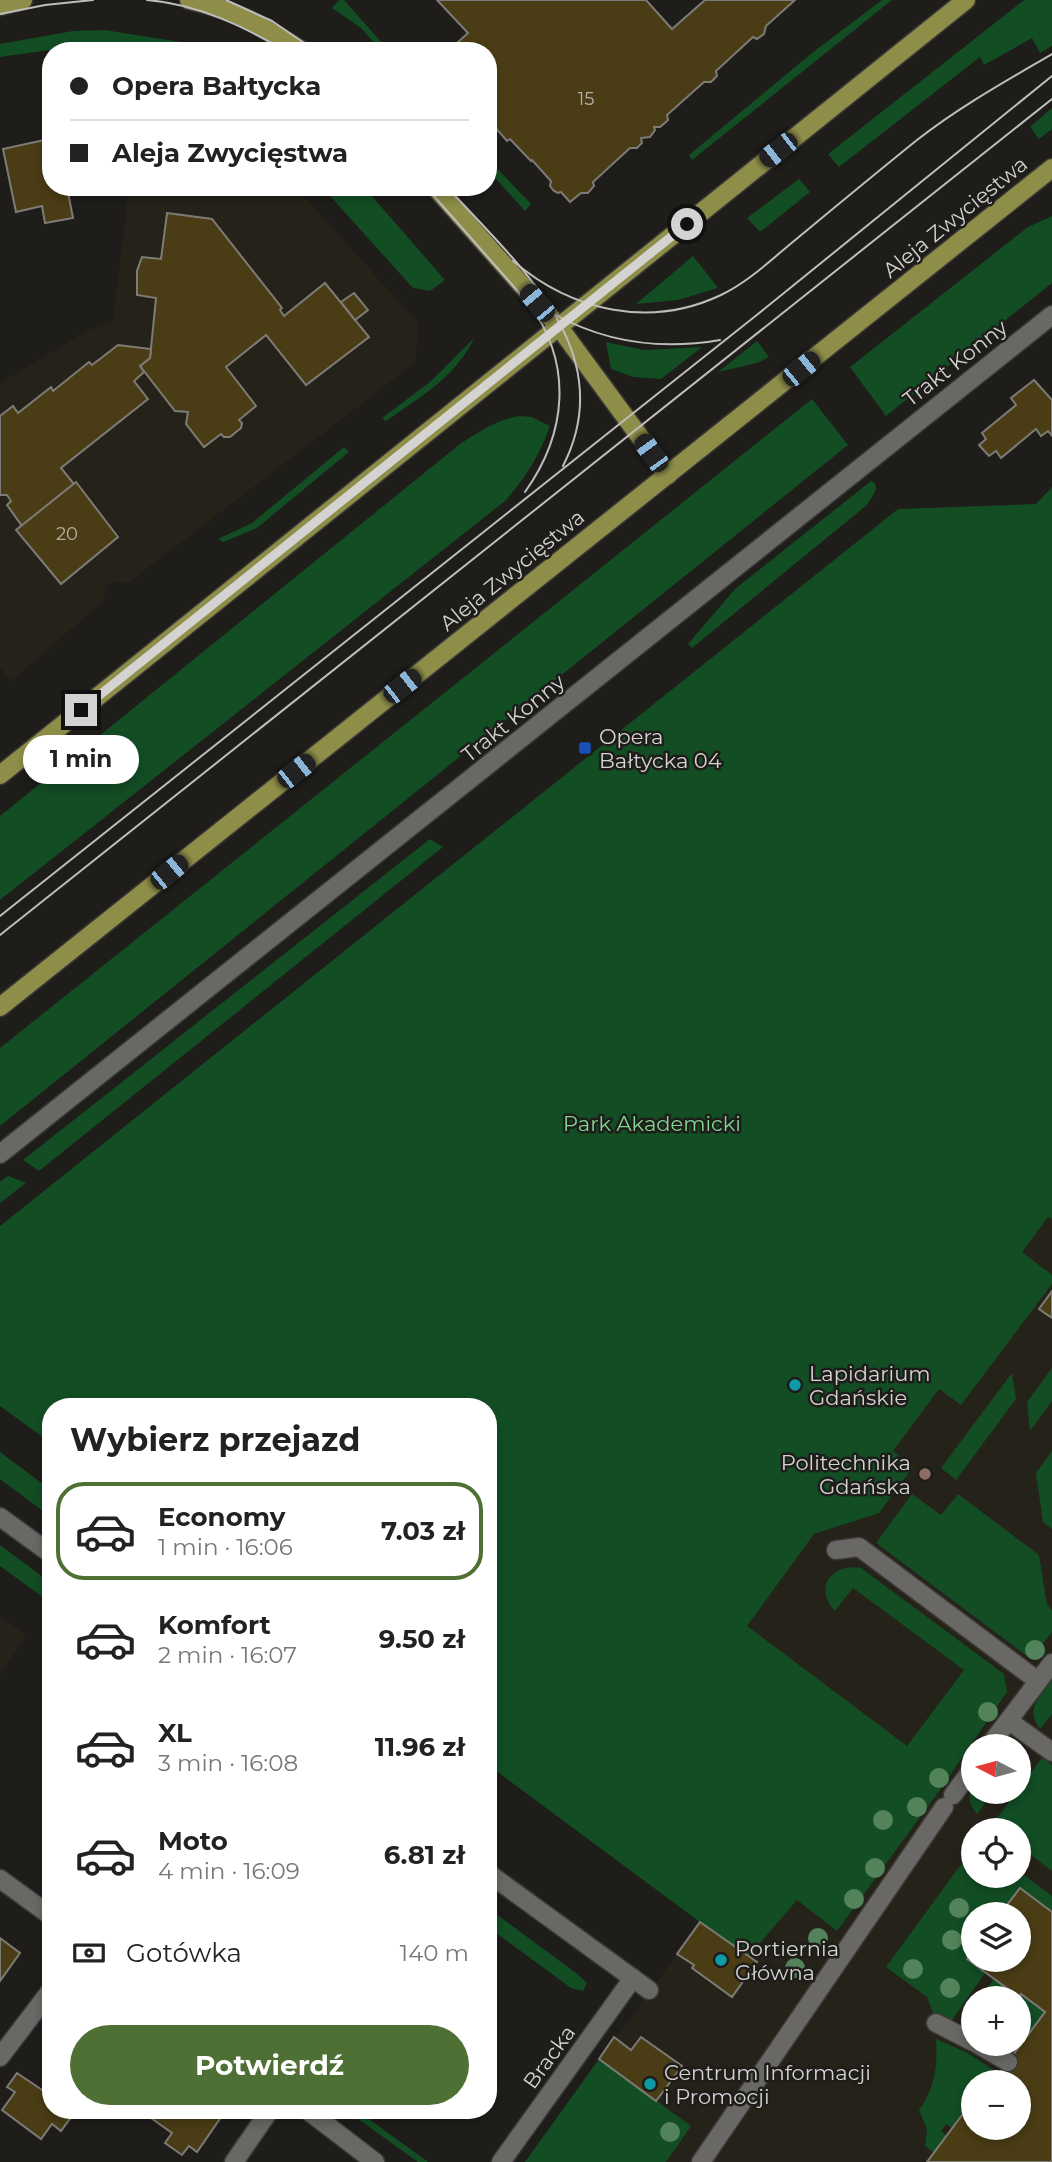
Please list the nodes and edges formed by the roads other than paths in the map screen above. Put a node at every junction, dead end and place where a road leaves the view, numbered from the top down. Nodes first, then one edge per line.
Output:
1 (23, 0) edge
2 (189, 0) edge
3 (966, 0) edge
4 (213, 3) edge
5 (0, 6) edge
6 (288, 42) edge
7 (1052, 168) edge
8 (443, 196) edge
9 (1052, 315) edge
10 (559, 327) junction
11 (668, 475) junction
12 (0, 775) edge
13 (0, 1007) edge
14 (0, 1154) edge
15 (0, 1517) edge
16 (42, 1547) edge
17 (836, 1550) dead end
18 (1052, 1663) edge
19 (1038, 1681) junction
20 (1009, 1721) junction
21 (999, 1734) edge
22 (1052, 1752) edge
23 (961, 1785) edge
24 (0, 1878) edge
25 (497, 1880) edge
26 (42, 1909) edge
27 (633, 1978) junction
28 (649, 1990) dead end
29 (42, 2002) edge
30 (936, 2024) dead end
31 (961, 2036) edge
32 (998, 2056) edge
33 (0, 2057) edge
34 (1008, 2062) dead end
35 (264, 2119) edge
36 (319, 2119) edge
37 (234, 2162) edge
38 (375, 2162) edge
39 (501, 2162) edge
40 (701, 2162) edge

1 - 5 main road
2 - 4 main road
3 - 10 main road
4 - 6 main road
7 - 11 main road, Aleja Zwycięstwa
8 - 10 main road
9 - 14 street, Trakt Konny
10 - 11 main road
10 - 12 main road
11 - 13 main road, Aleja Zwycięstwa
15 - 16 street
17 - 19 street
18 - 19 street
19 - 20 street
20 - 21 street
20 - 22 street
23 - 40 street
24 - 26 street
25 - 27 street
27 - 28 street
27 - 39 street, Bracka
29 - 33 street
30 - 31 street
32 - 34 street
35 - 37 street
36 - 38 street

